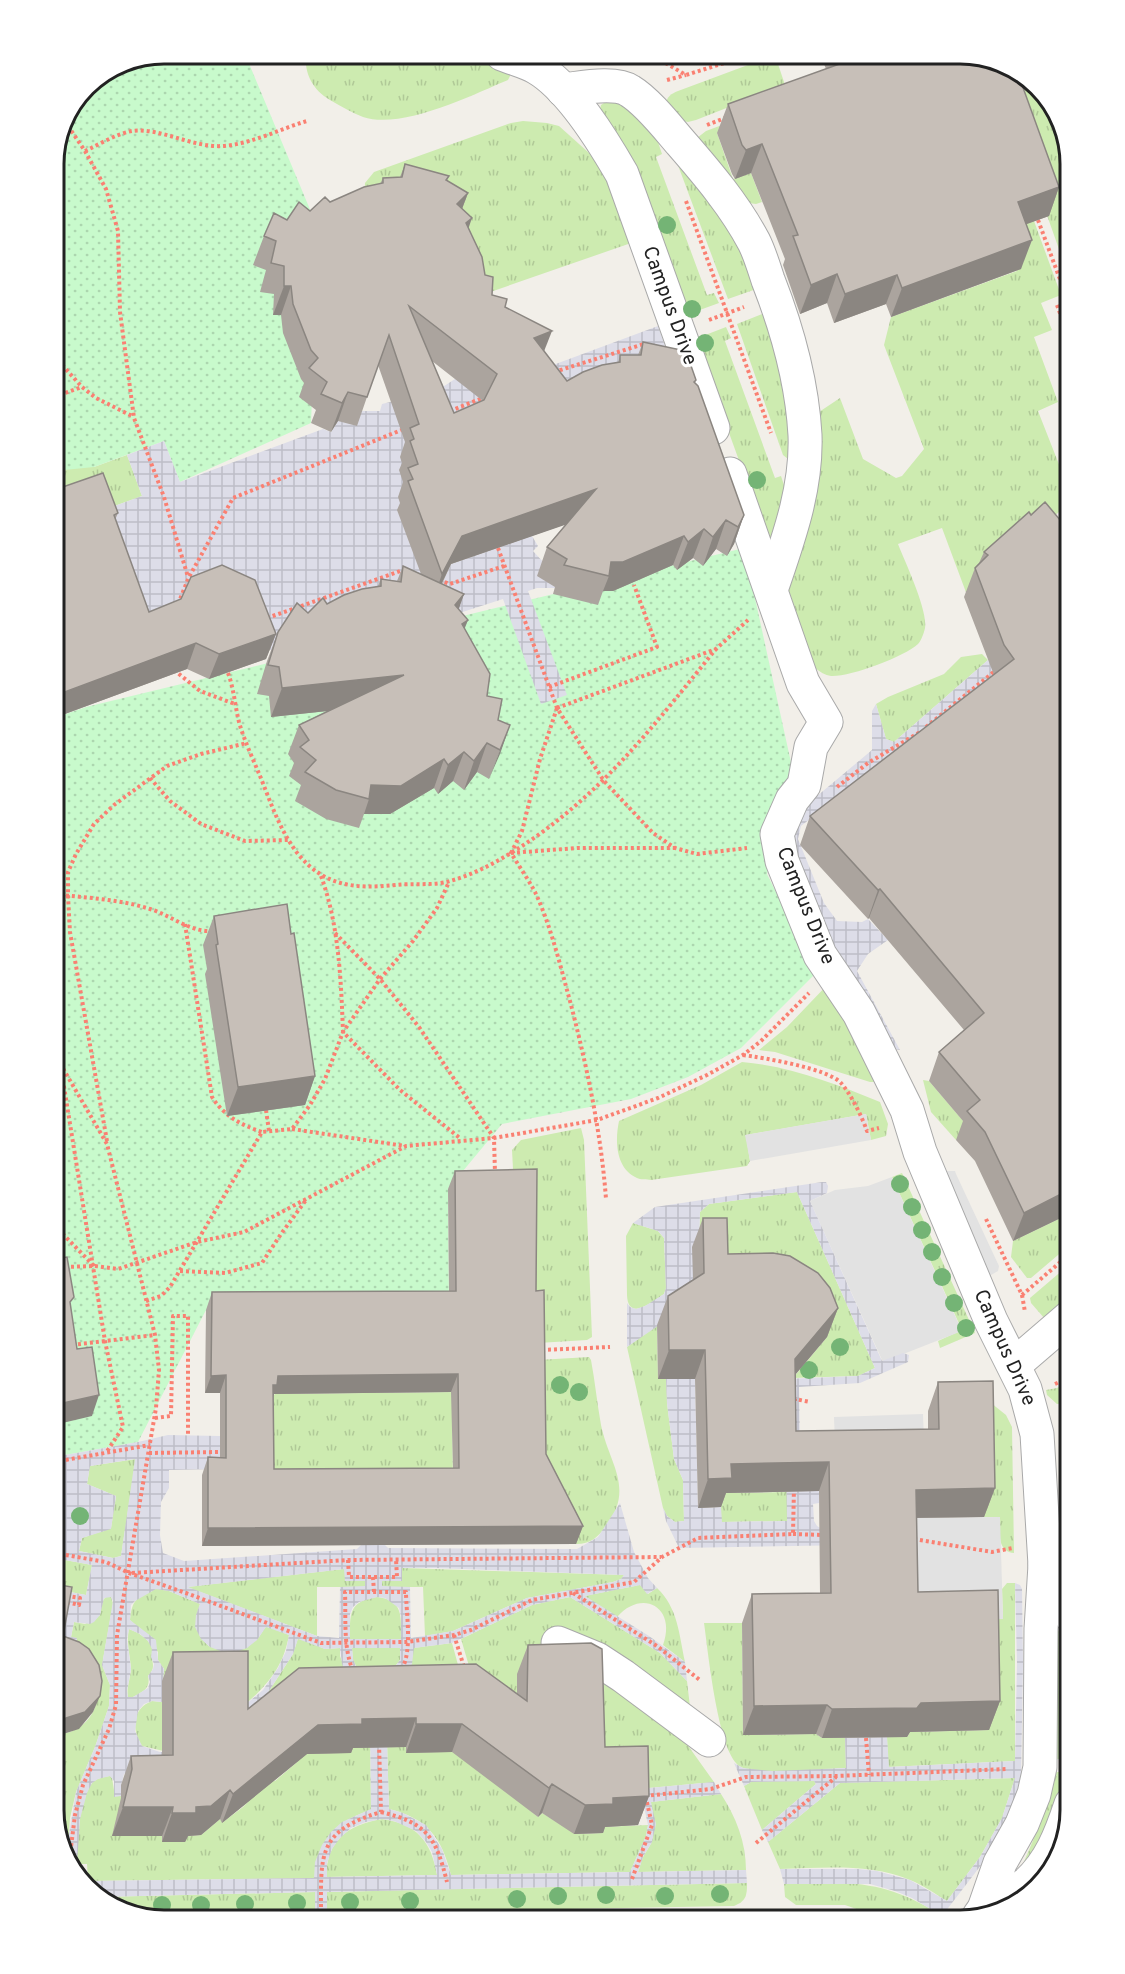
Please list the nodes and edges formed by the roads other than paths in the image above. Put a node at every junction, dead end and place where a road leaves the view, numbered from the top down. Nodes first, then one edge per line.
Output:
1 (528, 64) edge
2 (563, 90) junction
3 (771, 590) junction
4 (1060, 1325) edge
5 (1014, 1365) junction
6 (1032, 1556) junction
7 (1060, 1592) edge
8 (558, 1643) edge
9 (709, 1740) dead end
10 (1050, 1854) edge
11 (998, 1902) edge
12 (983, 1907) edge

1 - 2 lane, Campus Drive
2 - 3 lane, Campus Drive
2 - 3 lane
3 - 5 lane, Campus Drive
4 - 5 lane
5 - 6 lane, Campus Drive
6 - 7 lane, Campus Drive
6 - 12 lane, Campus Drive
8 - 9 lane
10 - 11 lane, Campus Drive

